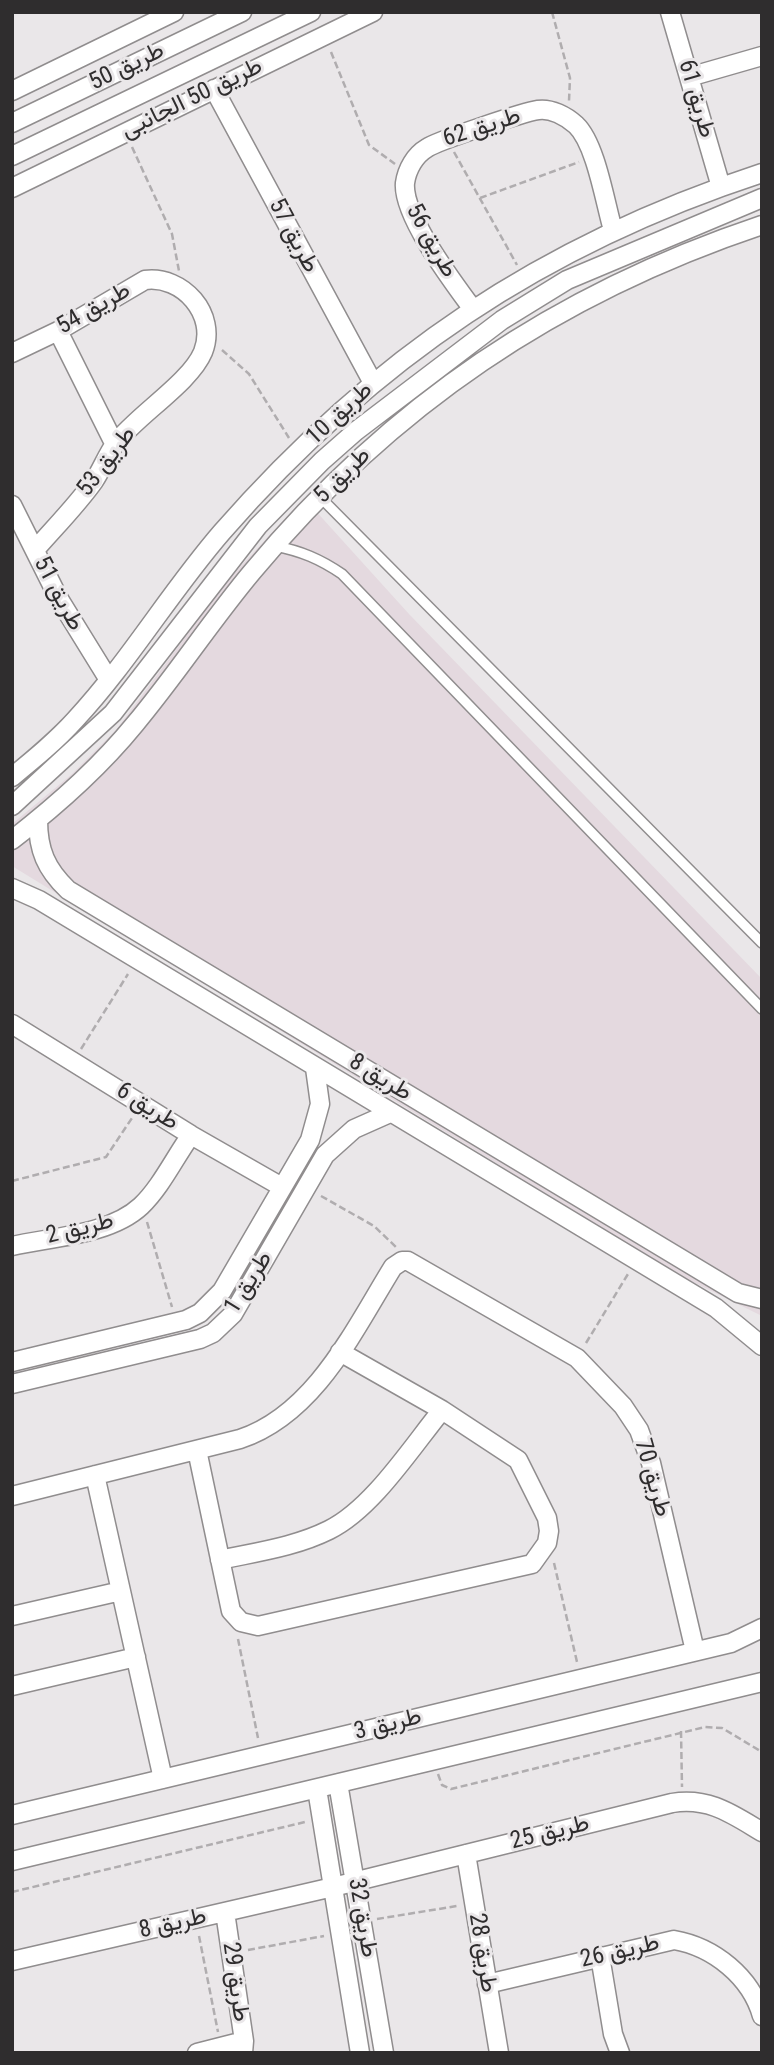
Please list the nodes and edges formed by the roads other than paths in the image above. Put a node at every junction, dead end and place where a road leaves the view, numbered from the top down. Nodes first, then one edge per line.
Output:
1 (174, 12) edge
2 (242, 12) edge
3 (311, 12) edge
4 (373, 12) edge
5 (670, 12) edge
6 (762, 56) edge
7 (78, 58) junction
8 (689, 77) junction
9 (90, 85) junction
10 (214, 89) junction
11 (12, 91) edge
12 (12, 123) edge
13 (12, 156) edge
14 (409, 169) joint
15 (762, 173) edge
16 (721, 187) junction
17 (12, 188) edge
18 (762, 198) edge
19 (762, 226) edge
20 (613, 230) junction
21 (472, 308) junction
22 (58, 331) junction
23 (206, 343) joint
24 (12, 353) edge
25 (373, 383) junction
26 (115, 445) junction
27 (320, 498) junction
28 (12, 505) edge
29 (275, 547) junction
30 (35, 550) junction
31 (109, 680) junction
32 (131, 692) junction
33 (146, 708) junction
34 (15, 769) edge
35 (12, 806) edge
36 (38, 820) junction
37 (12, 841) edge
38 (12, 888) edge
39 (762, 943) edge
40 (762, 1009) edge
41 (12, 1024) edge
42 (315, 1068) junction
43 (390, 1113) junction
44 (191, 1135) junction
45 (282, 1186) junction
46 (12, 1246) edge
47 (762, 1299) edge
48 (762, 1346) edge
49 (340, 1353) junction
50 (12, 1362) edge
51 (12, 1384) edge
52 (442, 1410) junction
53 (197, 1450) junction
54 (95, 1475) junction
55 (12, 1496) edge
56 (220, 1560) junction
57 (121, 1591) junction
58 (12, 1616) edge
59 (762, 1628) edge
60 (695, 1651) junction
61 (136, 1657) junction
62 (762, 1682) edge
63 (12, 1686) edge
64 (163, 1779) junction
65 (338, 1783) junction
66 (317, 1788) junction
67 (12, 1815) edge
68 (762, 1832) edge
69 (466, 1854) junction
70 (12, 1861) edge
71 (355, 1881) junction
72 (333, 1887) junction
73 (225, 1912) junction
74 (600, 1956) junction
75 (12, 1961) edge
76 (487, 1984) junction
77 (762, 2016) edge
78 (244, 2047) edge
79 (197, 2053) edge
80 (360, 2053) edge
81 (384, 2053) edge
82 (499, 2053) edge
83 (620, 2053) edge

1 - 7 street
2 - 9 street, طريق 50
3 - 13 street, طريق 50
4 - 10 street, طريق 50 الجانبى
5 - 8 street, طريق 61
6 - 8 street
7 - 9 street
7 - 11 street
8 - 16 street, طريق 61
9 - 12 street, طريق 50
10 - 17 street, طريق 50 الجانبى
10 - 25 street, طريق 57
14 - 20 street, طريق 62
14 - 21 street, طريق 56
15 - 16 street, طريق 10
16 - 20 street, طريق 10
18 - 32 street, طريق 5
19 - 27 street, طريق 5
20 - 21 street, طريق 10
21 - 25 street, طريق 10
22 - 23 street, طريق 54
22 - 24 street, طريق 54
22 - 26 street
23 - 26 street, طريق 53
25 - 31 street, طريق 10
26 - 30 street, طريق 53
27 - 29 street, طريق 5
27 - 39 lane
28 - 30 street, طريق 51
29 - 33 street, طريق 5
29 - 40 lane
30 - 31 street, طريق 51
31 - 34 street, طريق 10
32 - 33 street
32 - 35 street, طريق 5
33 - 36 street, طريق 5
36 - 37 street, طريق 5
36 - 47 street, طريق 8
38 - 42 street, طريق 8
41 - 44 street, طريق 6
42 - 43 street, طريق 8
42 - 45 street, طريق 1
43 - 48 street, طريق 8
43 - 51 street, طريق 1
44 - 45 street, طريق 6
44 - 46 street, طريق 2
45 - 50 street, طريق 1
49 - 52 street
49 - 53 street
49 - 60 street, طريق 70
52 - 56 street
52 - 56 street
53 - 54 street
53 - 56 street
54 - 55 street
54 - 57 street
57 - 58 street
57 - 61 street
59 - 60 street, طريق 3
60 - 64 street, طريق 3
61 - 63 street
61 - 64 street
62 - 65 street, طريق 3
64 - 67 street, طريق 3
65 - 66 street, طريق 3
65 - 71 street, طريق 32
66 - 70 street, طريق 3
66 - 72 street, طريق 32
68 - 69 street, طريق 25
69 - 71 street, طريق 25
69 - 76 street, طريق 28
71 - 72 street, طريق 25
71 - 81 street, طريق 32
72 - 73 street, طريق 8
72 - 80 street, طريق 32
73 - 75 street, طريق 8
73 - 78 street, طريق 29
74 - 76 street, طريق 26
74 - 77 street, طريق 26
74 - 83 street
76 - 82 street, طريق 28
78 - 79 street

